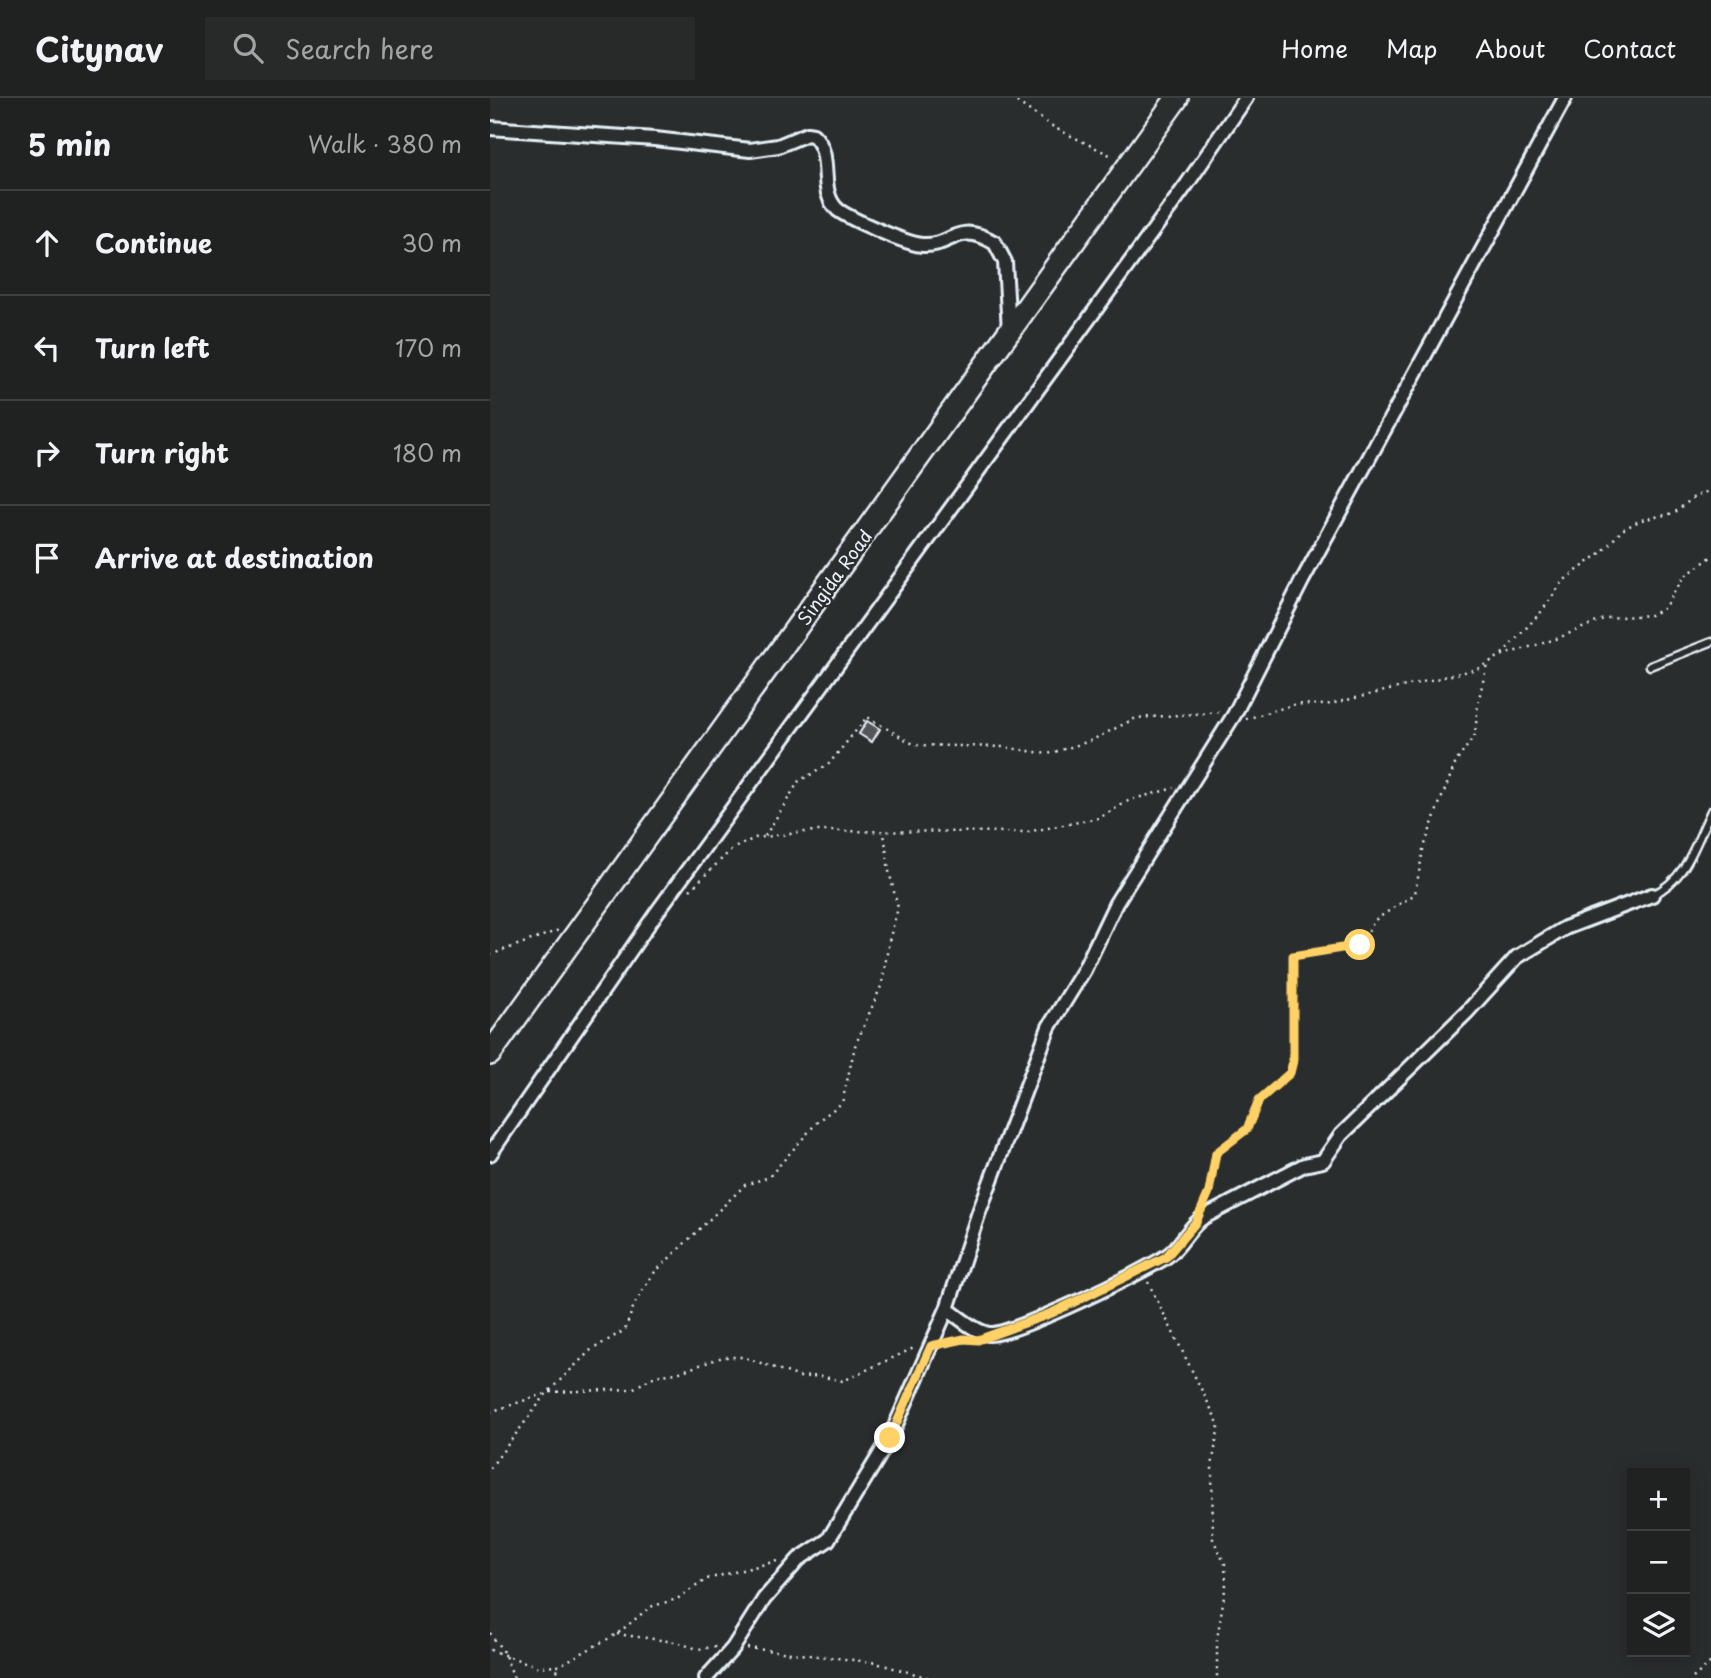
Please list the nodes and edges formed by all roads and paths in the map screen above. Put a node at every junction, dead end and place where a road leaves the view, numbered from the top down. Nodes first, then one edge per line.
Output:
1 (1011, 98) edge
2 (1177, 98) edge
3 (1247, 98) edge
4 (1565, 98) edge
5 (490, 128) edge
6 (1129, 165) junction
7 (1009, 334) junction
8 (1711, 490) edge
9 (1711, 642) edge
10 (1500, 656) dead end
11 (1487, 664) dead end
12 (1650, 666) dead end
13 (1194, 782) junction
14 (1711, 811) edge
15 (884, 832) junction
16 (687, 891) dead end
17 (1652, 895) joint
18 (585, 922) junction
19 (490, 956) edge
20 (490, 1054) edge
21 (490, 1154) edge
22 (1196, 1222) junction
23 (1142, 1271) junction
24 (947, 1309) junction
25 (972, 1341) dead end
26 (931, 1346) junction
27 (547, 1393) junction
28 (490, 1412) edge
29 (490, 1468) edge
30 (799, 1559) junction
31 (490, 1633) edge
32 (617, 1634) junction
33 (733, 1648) junction
34 (490, 1650) edge
35 (504, 1653) junction
36 (1711, 1662) edge
37 (558, 1666) junction
38 (513, 1678) edge
39 (555, 1678) edge
40 (706, 1678) edge
41 (930, 1678) edge
42 (1217, 1678) edge
43 (1693, 1678) edge

1 - 6 path
2 - 6 highway, Singida Road
3 - 21 street
4 - 13 street
5 - 7 street
6 - 7 highway, Singida Road
7 - 18 highway, Singida Road
8 - 10 path
9 - 12 lane
11 - 22 path
13 - 15 path
13 - 24 street
14 - 17 lane
15 - 16 path
15 - 27 path
17 - 22 street
18 - 19 path
18 - 20 highway, Singida Road
22 - 23 street
23 - 24 street
23 - 42 path
24 - 26 street
25 - 26 path
26 - 27 path
26 - 30 street
27 - 28 path
27 - 29 path
30 - 32 path
30 - 33 street
31 - 35 path
32 - 33 path
32 - 37 path
33 - 40 street
33 - 41 path
34 - 35 path
35 - 37 path
35 - 38 path
36 - 43 path
37 - 39 path

